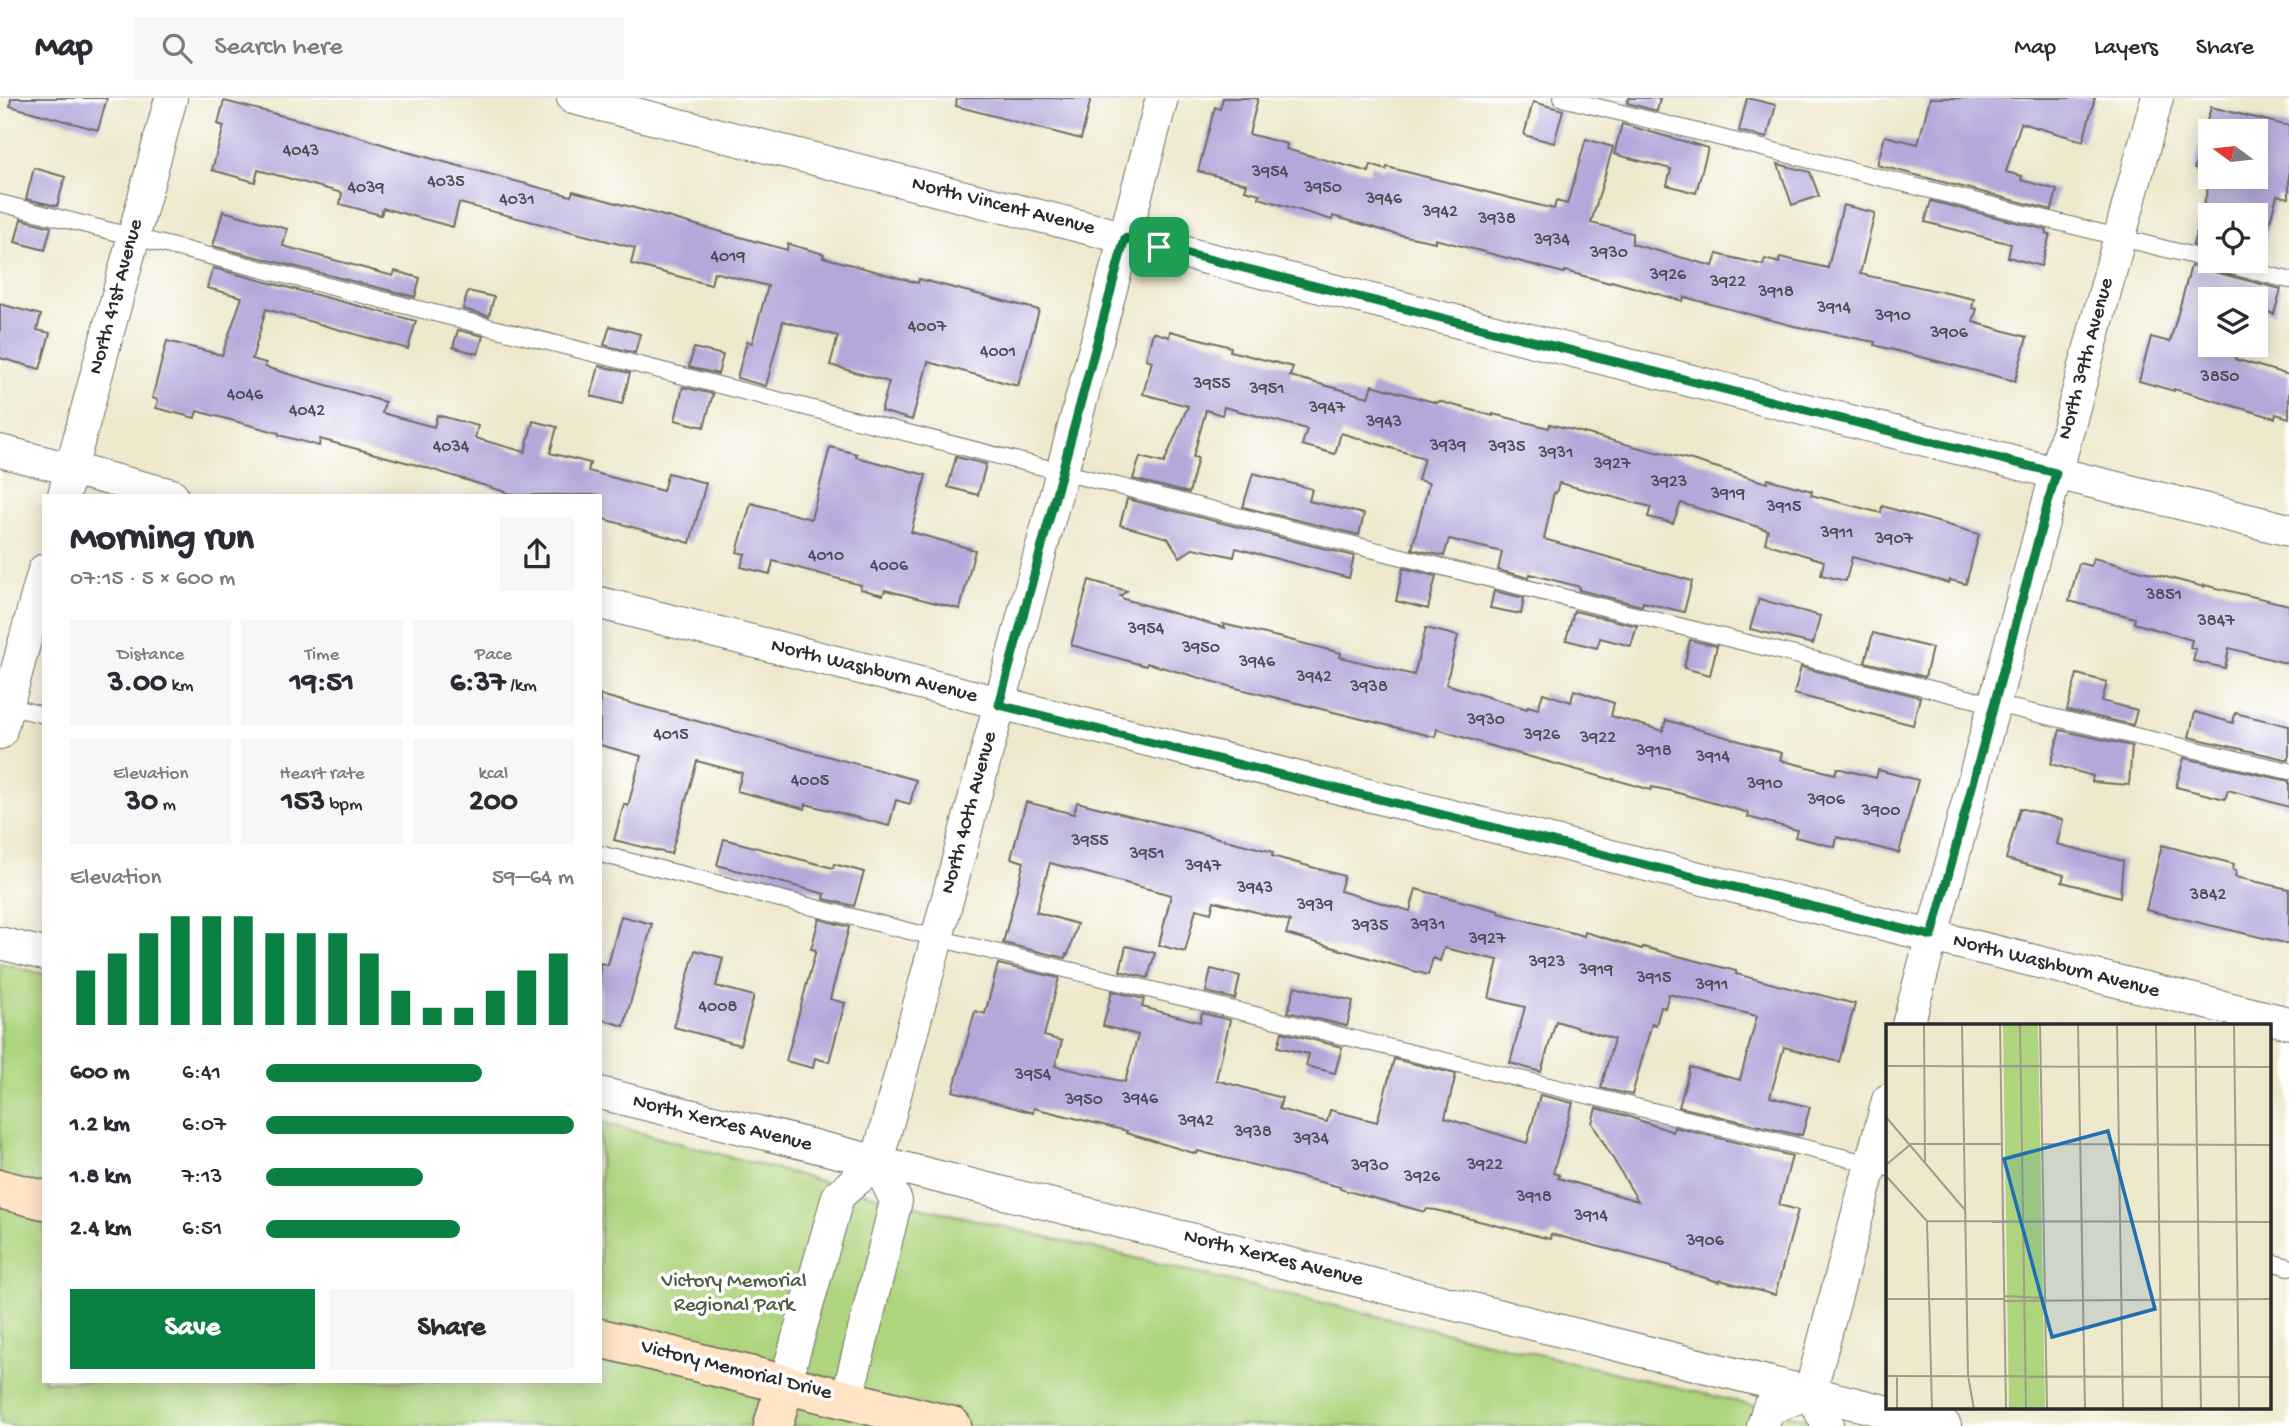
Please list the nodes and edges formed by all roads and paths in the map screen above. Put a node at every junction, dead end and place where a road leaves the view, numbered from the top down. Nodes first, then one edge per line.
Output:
1 (171, 98) edge
2 (573, 98) edge
3 (1162, 98) edge
4 (1562, 98) edge
5 (2157, 98) edge
6 (0, 203) edge
7 (133, 237) junction
8 (1125, 238) junction
9 (2119, 238) junction
10 (2198, 258) edge
11 (2260, 273) edge
12 (2289, 280) edge
13 (0, 452) edge
14 (1062, 472) junction
15 (2056, 473) junction
16 (67, 482) edge
17 (164, 494) edge
18 (2289, 530) edge
19 (42, 577) edge
20 (602, 604) edge
21 (999, 705) junction
22 (1994, 705) junction
23 (2, 715) edge
24 (42, 715) edge
25 (2289, 771) edge
26 (602, 854) edge
27 (1932, 936) junction
28 (937, 938) junction
29 (0, 943) edge
30 (42, 954) edge
31 (2289, 1023) edge
32 (1908, 1024) edge
33 (602, 1094) edge
34 (1886, 1116) edge
35 (877, 1163) junction
36 (1880, 1165) edge
37 (0, 1189) edge
38 (42, 1200) edge
39 (602, 1338) edge
40 (785, 1384) junction
41 (1810, 1393) junction
42 (843, 1412) edge
43 (773, 1426) edge
44 (952, 1426) edge
45 (1763, 1426) edge
46 (1826, 1426) edge
47 (1945, 1426) edge

1 - 7 street, North 41st Avenue
2 - 8 street, North Vincent Avenue
3 - 8 street, North 40th Avenue
4 - 9 lane
5 - 9 street, North 39th Avenue
6 - 7 lane
7 - 14 lane
7 - 16 street, North 41st Avenue
8 - 14 street, North 40th Avenue
8 - 15 street, North Vincent Avenue
9 - 10 lane
9 - 15 street, North 39th Avenue
11 - 12 lane
13 - 16 street
14 - 21 street, North 40th Avenue
14 - 22 lane
15 - 18 street, North Vincent Avenue
15 - 22 street, North 39th Avenue
16 - 17 street
19 - 23 street
20 - 21 street, North Washburn Avenue
21 - 27 street, North Washburn Avenue
21 - 28 street, North 40th Avenue
22 - 25 lane
22 - 27 street, North 39th Avenue
23 - 24 lane
26 - 28 lane
27 - 31 street, North Washburn Avenue
27 - 32 street, North 39th Avenue
28 - 35 street, North 40th Avenue
28 - 36 lane
29 - 30 street
33 - 35 street, North Xerxes Avenue
34 - 36 street
35 - 40 street
35 - 41 street, North Xerxes Avenue
35 - 42 street
36 - 41 street
37 - 38 street
39 - 40 street, Victory Memorial Drive
40 - 42 street, Victory Memorial Drive
40 - 43 street
41 - 45 street
41 - 46 street
41 - 47 street, North Xerxes Avenue
42 - 44 street, Victory Memorial Drive

